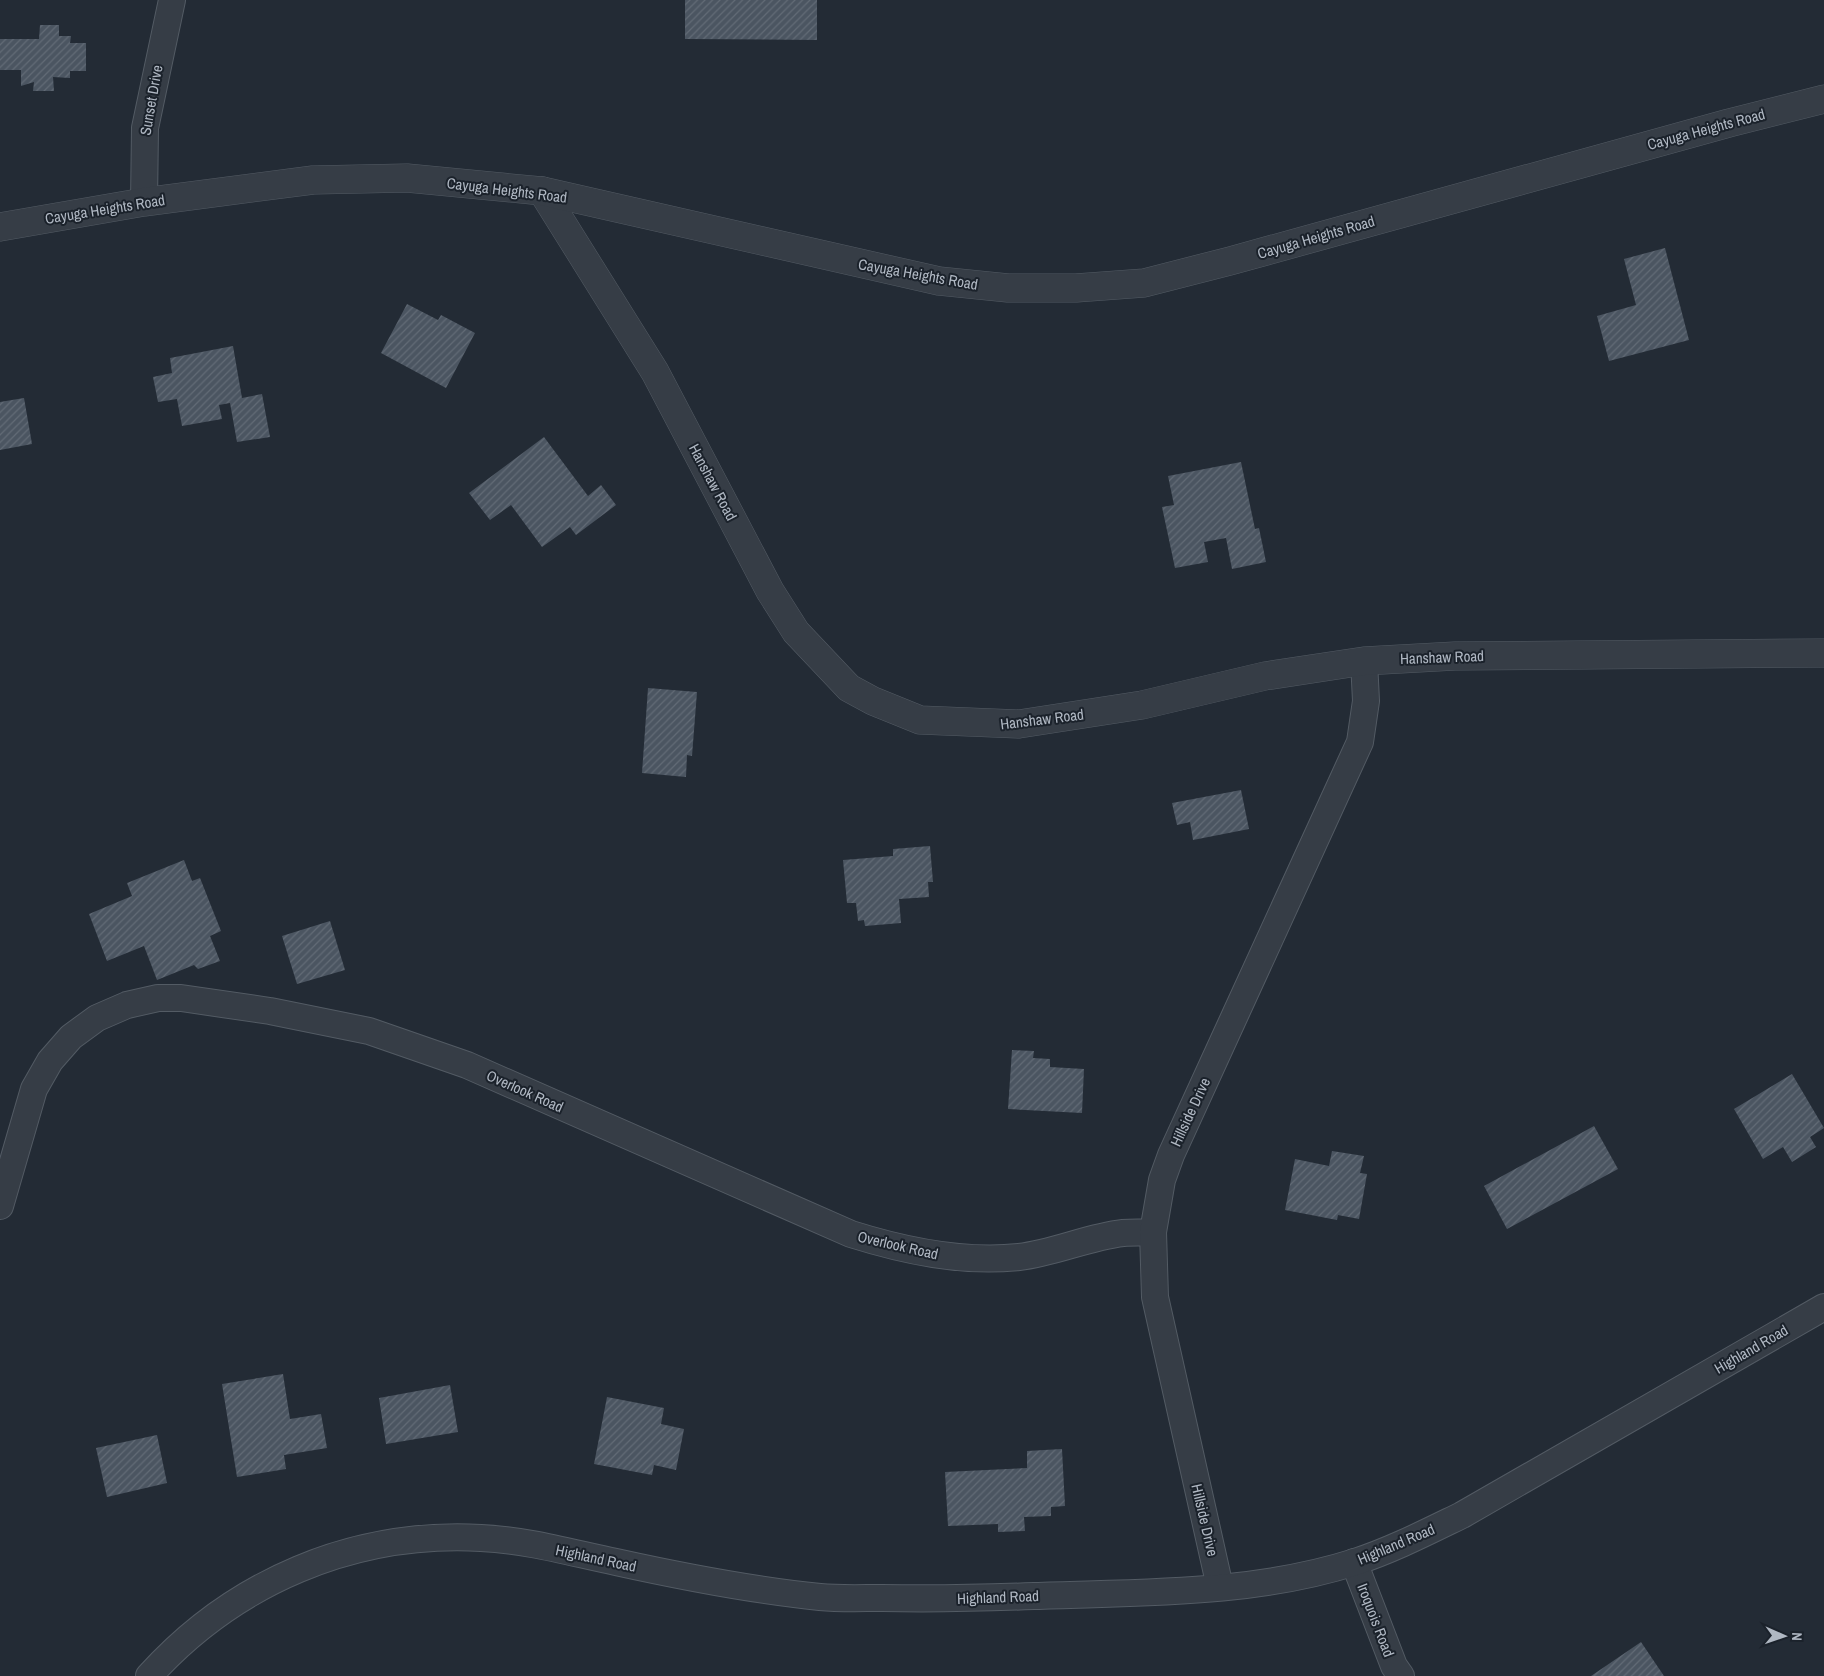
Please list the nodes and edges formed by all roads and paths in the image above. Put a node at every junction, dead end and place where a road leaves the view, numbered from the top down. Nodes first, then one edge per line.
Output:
1 (166, 2) edge
2 (1824, 99) edge
3 (542, 191) junction
4 (144, 202) junction
5 (0, 227) edge
6 (1824, 652) edge
7 (1364, 661) junction
8 (0, 1206) edge
9 (1153, 1232) junction
10 (1824, 1307) edge
11 (1354, 1562) junction
12 (1220, 1587) junction
13 (149, 1676) edge
14 (1401, 1676) edge

1 - 4 street, Sunset Drive
2 - 3 street, Cayuga Heights Road
3 - 4 street, Cayuga Heights Road
3 - 7 street, Hanshaw Road
4 - 5 street, Cayuga Heights Road
6 - 7 street, Hanshaw Road
7 - 9 street, Hillside Drive
8 - 9 street, Overlook Road
9 - 12 street, Hillside Drive
10 - 11 street, Highland Road
11 - 12 street, Highland Road
11 - 14 street, Iroquois Road
12 - 13 street, Highland Road

